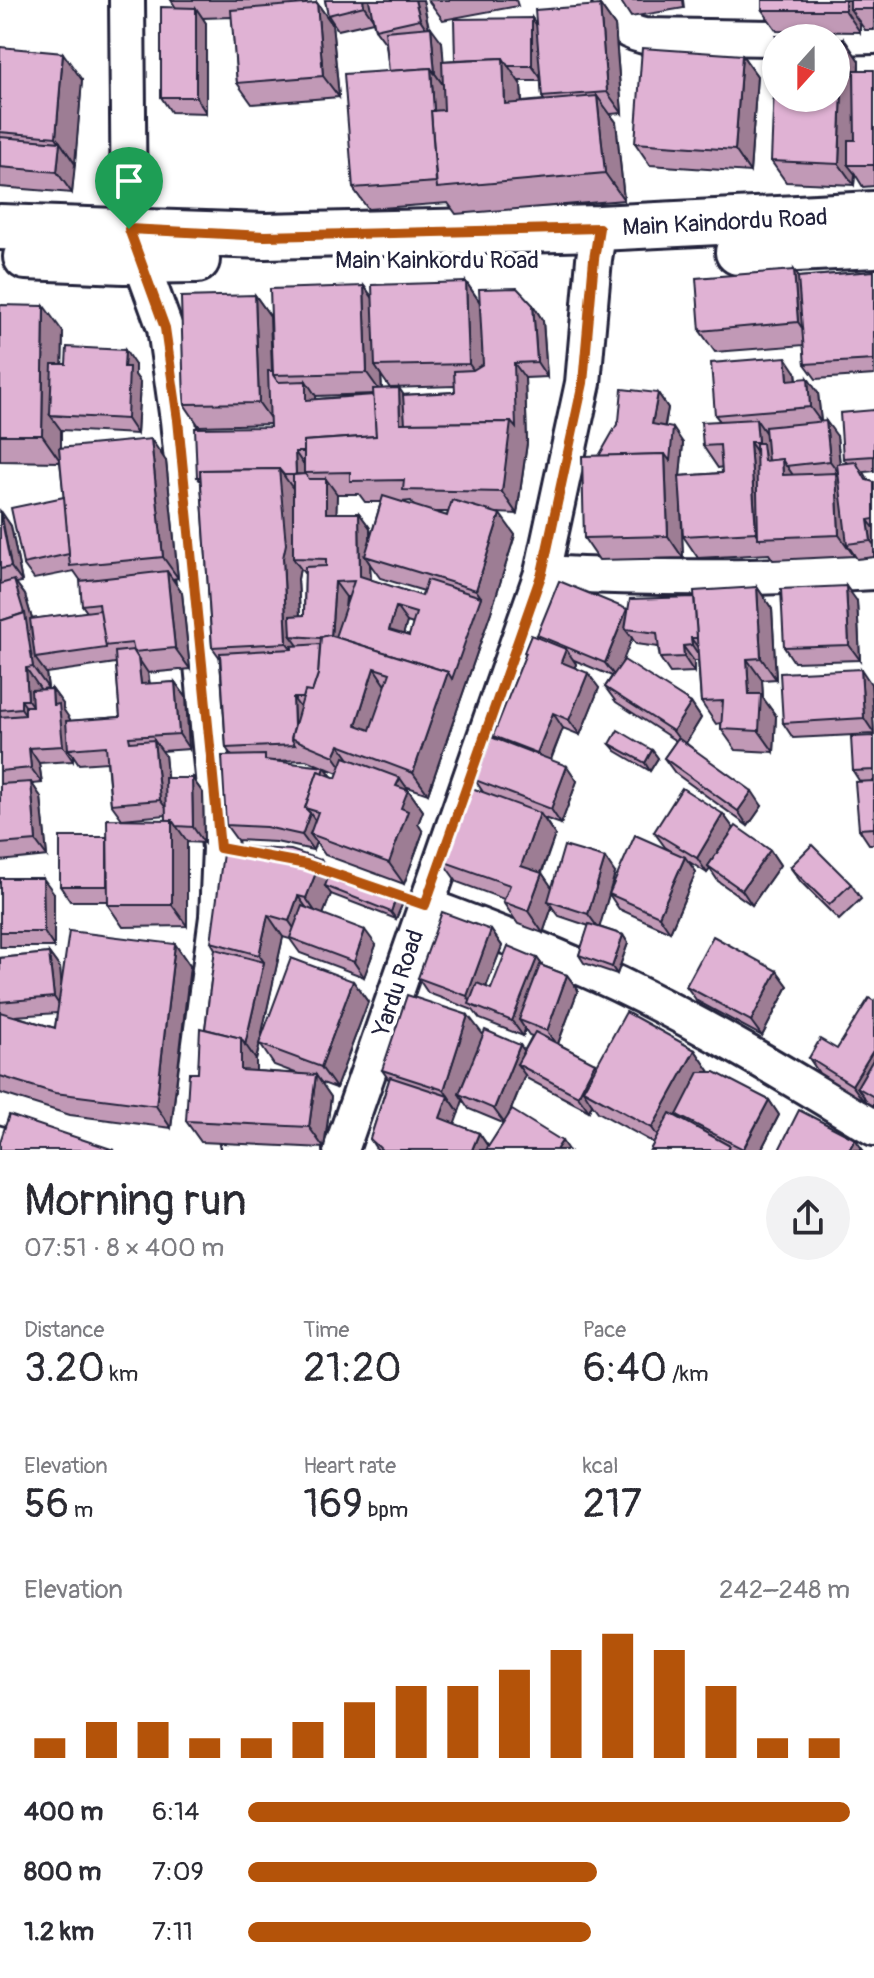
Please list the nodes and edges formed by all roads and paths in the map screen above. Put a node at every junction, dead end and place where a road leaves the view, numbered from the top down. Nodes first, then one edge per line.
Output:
1 (127, 0) edge
2 (610, 0) edge
3 (874, 36) edge
4 (850, 37) edge
5 (762, 38) edge
6 (874, 214) edge
7 (0, 227) edge
8 (596, 244) junction
9 (135, 245) junction
10 (874, 245) edge
11 (0, 255) edge
12 (874, 572) edge
13 (542, 573) junction
14 (321, 869) edge
15 (425, 905) junction
16 (0, 1106) edge
17 (874, 1128) edge
18 (194, 1149) edge
19 (341, 1150) edge

1 - 9 street
2 - 5 street
3 - 4 street
6 - 8 main road, Main Kaindordu Road
7 - 9 main road, Main Kaindordu Road
8 - 9 main road, Main Kaindordu Road
8 - 10 main road
8 - 13 street, Yardu Road
9 - 11 main road
9 - 18 street
12 - 13 street
13 - 15 street, Yardu Road
14 - 15 path
15 - 17 street
15 - 19 street, Yardu Road
16 - 18 street

